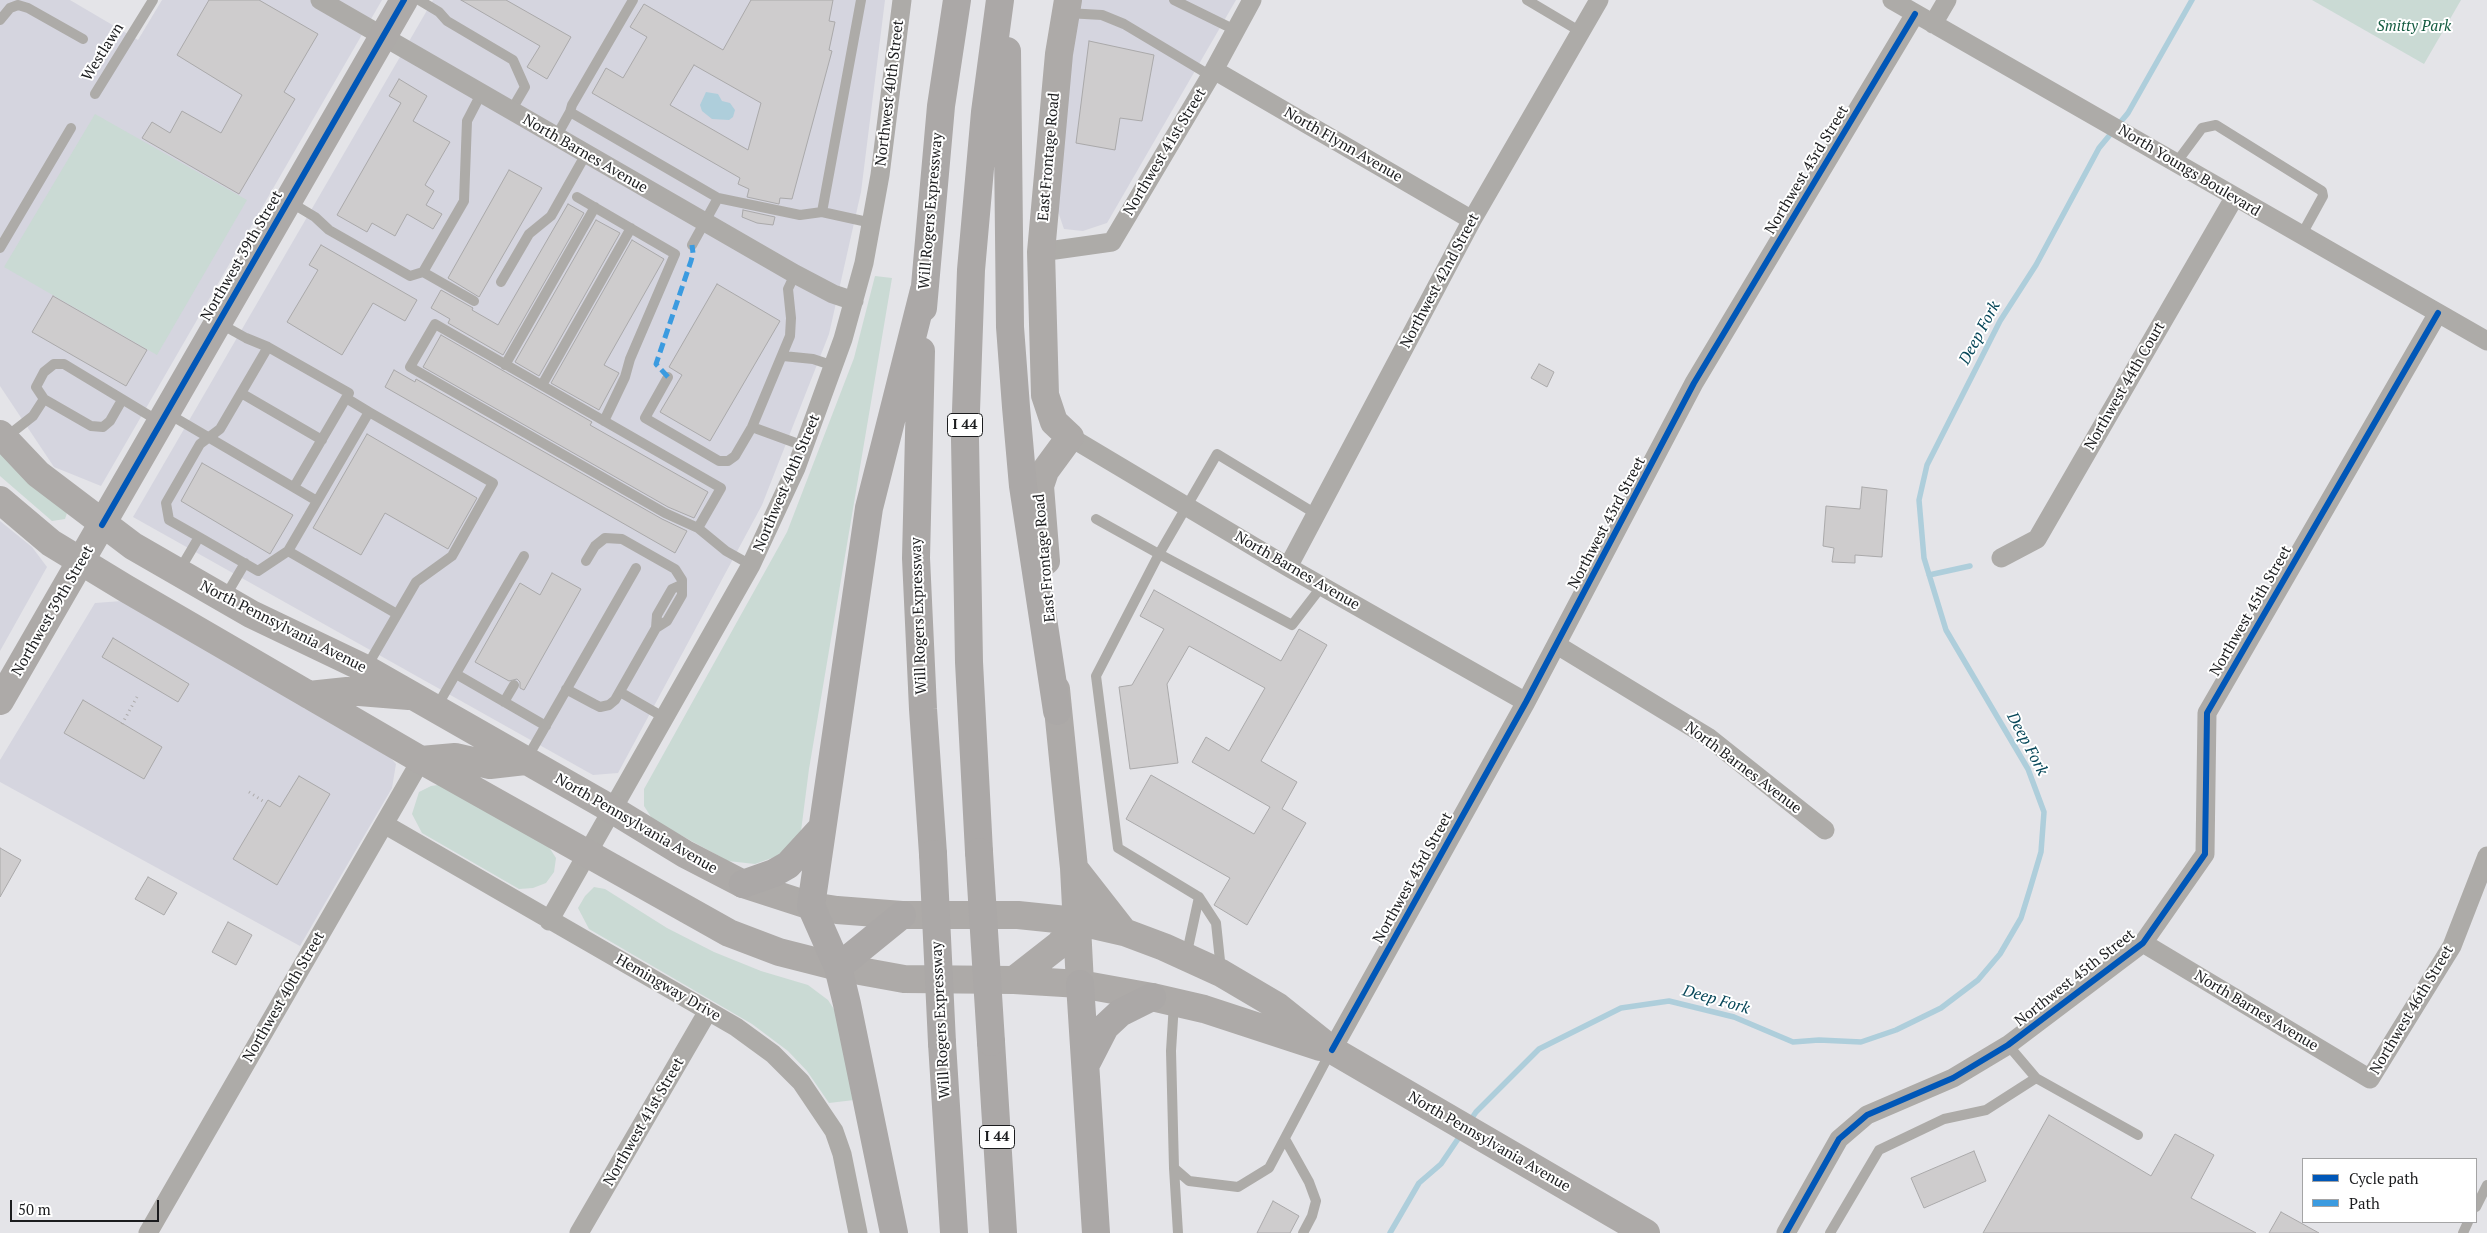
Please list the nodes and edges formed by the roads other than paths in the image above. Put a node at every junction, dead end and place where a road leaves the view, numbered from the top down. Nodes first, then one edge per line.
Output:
1 (152, 0) edge
2 (320, 0) edge
3 (404, 0) edge
4 (419, 0) edge
5 (633, 0) edge
6 (861, 0) edge
7 (902, 0) edge
8 (957, 0) edge
9 (1000, 0) edge
10 (1006, 0) edge
11 (1174, 0) edge
12 (1252, 0) edge
13 (1527, 0) edge
14 (1599, 0) edge
15 (1892, 0) edge
16 (1947, 0) edge
17 (1067, 6) edge
18 (1915, 14) junction
19 (0, 20) edge
20 (1933, 24) junction
21 (1235, 30) junction
22 (1581, 32) junction
23 (383, 37) junction
24 (82, 39) dead end
25 (1212, 73) junction
26 (95, 94) dead end
27 (481, 94) junction
28 (511, 111) junction
29 (570, 112) junction
30 (71, 128) dead end
31 (556, 137) junction
32 (586, 154) junction
33 (2176, 163) junction
34 (577, 197) dead end
35 (718, 198) junction
36 (2234, 198) junction
37 (289, 201) junction
38 (595, 207) junction
39 (822, 212) junction
40 (1472, 220) junction
41 (704, 222) junction
42 (872, 223) junction
43 (631, 228) junction
44 (2301, 236) junction
45 (692, 245) dead end
46 (0, 248) edge
47 (1041, 252) junction
48 (423, 272) junction
49 (795, 274) junction
50 (501, 282) dead end
51 (924, 290) junction
52 (474, 301) dead end
53 (854, 301) junction
54 (2438, 313) junction
55 (218, 322) junction
56 (2487, 342) edge
57 (268, 347) junction
58 (783, 356) junction
59 (506, 365) junction
60 (834, 366) junction
61 (668, 377) dead end
62 (542, 386) junction
63 (241, 394) junction
64 (346, 398) junction
65 (44, 399) junction
66 (122, 400) junction
67 (369, 412) junction
68 (164, 418) junction
69 (604, 421) junction
70 (752, 427) junction
71 (2, 437) edge
72 (209, 437) junction
73 (1070, 437) junction
74 (322, 440) junction
75 (804, 446) junction
76 (294, 487) junction
77 (0, 500) edge
78 (317, 501) junction
79 (1186, 506) junction
80 (1316, 514) junction
81 (1096, 519) dead end
82 (102, 525) junction
83 (698, 528) junction
84 (199, 537) junction
85 (288, 551) junction
86 (1160, 554) junction
87 (524, 556) dead end
88 (2001, 558) dead end
89 (82, 562) junction
90 (586, 562) dead end
91 (245, 564) junction
92 (751, 565) junction
93 (1288, 567) junction
94 (636, 568) dead end
95 (178, 572) junction
96 (1322, 586) junction
97 (224, 599) junction
98 (397, 614) junction
99 (1557, 644) junction
100 (366, 669) junction
101 (456, 674) junction
102 (514, 685) dead end
103 (566, 689) junction
104 (620, 692) junction
105 (309, 695) junction
106 (0, 701) edge
107 (425, 702) junction
108 (504, 702) junction
109 (1526, 702) junction
110 (1058, 711) junction
111 (666, 718) junction
112 (546, 726) junction
113 (421, 760) junction
114 (525, 761) junction
115 (613, 810) junction
116 (384, 824) junction
117 (822, 828) junction
118 (1825, 830) dead end
119 (587, 853) junction
120 (2487, 856) edge
121 (1074, 868) junction
122 (743, 884) junction
123 (1199, 897) junction
124 (811, 906) junction
125 (902, 915) junction
126 (549, 920) junction
127 (1076, 921) junction
128 (1124, 932) junction
129 (2143, 943) junction
130 (1186, 957) junction
131 (838, 967) junction
132 (1221, 973) junction
133 (1014, 980) junction
134 (1080, 984) junction
135 (1163, 999) junction
136 (708, 1011) junction
137 (2008, 1045) junction
138 (1332, 1050) junction
139 (1085, 1066) junction
140 (2036, 1078) junction
141 (2370, 1080) joint
142 (2138, 1135) dead end
143 (1285, 1139) junction
144 (1174, 1168) junction
145 (2487, 1186) edge
146 (2477, 1206) edge
147 (1788, 1232) edge
148 (148, 1233) edge
149 (579, 1233) edge
150 (858, 1233) edge
151 (894, 1233) edge
152 (954, 1233) edge
153 (1003, 1233) edge
154 (1096, 1233) edge
155 (1178, 1233) edge
156 (1303, 1233) edge
157 (1646, 1233) edge
158 (1830, 1233) edge

1 - 26 lane, Westlawn
2 - 23 street, North Barnes Avenue
3 - 23 main road, Northwest 39th Street
4 - 28 lane
5 - 29 lane
6 - 39 lane
7 - 42 street, Northwest 40th Street
8 - 51 highway, Will Rogers Expressway
9 - 153 highway, I 44, bridge
10 - 110 highway
11 - 21 lane
12 - 21 street, Northwest 41st Street
13 - 22 lane
14 - 22 street, Northwest 42nd Street
15 - 18 street, North Youngs Boulevard
16 - 20 street
17 - 25 lane
17 - 47 main road, East Frontage Road
18 - 20 street, North Youngs Boulevard
18 - 99 street, Northwest 43rd Street
19 - 24 lane
20 - 33 street, North Youngs Boulevard
21 - 25 street, Northwest 41st Street
22 - 40 street, Northwest 42nd Street
23 - 27 street, North Barnes Avenue
23 - 37 main road, Northwest 39th Street
25 - 40 street, North Flynn Avenue
25 - 47 street, Northwest 41st Street
27 - 28 street, North Barnes Avenue
27 - 48 lane
28 - 31 street, North Barnes Avenue
29 - 31 lane
29 - 35 lane
30 - 46 lane
31 - 32 street, North Barnes Avenue
32 - 41 street, North Barnes Avenue
32 - 50 lane
33 - 36 street, North Youngs Boulevard
33 - 44 lane
34 - 38 lane
35 - 39 lane
35 - 41 lane
36 - 44 street, North Youngs Boulevard
36 - 88 street, Northwest 44th Court
37 - 48 lane
37 - 55 main road, Northwest 39th Street
38 - 43 lane
38 - 59 lane
39 - 42 lane
40 - 80 street, Northwest 42nd Street
41 - 45 lane
41 - 49 street, North Barnes Avenue
42 - 53 street, Northwest 40th Street
43 - 62 lane
43 - 69 lane
44 - 54 street, North Youngs Boulevard
47 - 73 main road, East Frontage Road
48 - 52 lane
49 - 53 street, North Barnes Avenue
49 - 58 lane
51 - 117 highway
51 - 152 highway, Will Rogers Expressway, bridge
53 - 60 street, Northwest 40th Street
54 - 56 street, North Youngs Boulevard
54 - 129 street, Northwest 45th Street
55 - 57 lane
55 - 68 main road, Northwest 39th Street
57 - 63 lane
57 - 64 lane
58 - 60 lane
58 - 70 lane
59 - 62 lane
59 - 83 lane
60 - 75 street, Northwest 40th Street
61 - 70 lane
62 - 69 lane
63 - 72 lane
63 - 74 lane
64 - 67 lane
64 - 74 lane
65 - 66 lane
65 - 66 lane
65 - 71 lane
66 - 68 lane
67 - 78 lane
67 - 98 lane
68 - 72 lane
68 - 82 main road, Northwest 39th Street
69 - 83 lane
70 - 75 lane
71 - 82 main road, North Pennsylvania Avenue
72 - 76 lane
72 - 84 lane
73 - 79 street, North Barnes Avenue
73 - 110 main road, East Frontage Road
74 - 76 lane
75 - 92 street, Northwest 40th Street
76 - 78 lane
77 - 89 main road, North Pennsylvania Avenue
78 - 85 lane
79 - 80 lane
79 - 86 lane
79 - 93 street, North Barnes Avenue
80 - 93 street, Northwest 42nd Street
81 - 86 lane
82 - 89 main road, Northwest 39th Street
82 - 95 main road, North Pennsylvania Avenue
83 - 92 lane
84 - 91 lane
84 - 95 lane
85 - 91 lane
85 - 98 lane
86 - 96 lane
86 - 123 lane
87 - 101 lane
89 - 105 main road, North Pennsylvania Avenue
89 - 106 main road, Northwest 39th Street
90 - 104 lane
91 - 97 lane
92 - 111 street, Northwest 40th Street
93 - 96 street, North Barnes Avenue
94 - 103 lane
95 - 97 main road, North Pennsylvania Avenue
96 - 109 street, North Barnes Avenue
97 - 100 main road, North Pennsylvania Avenue
98 - 100 lane
99 - 109 street, Northwest 43rd Street
99 - 118 street, North Barnes Avenue
100 - 107 main road, North Pennsylvania Avenue
101 - 107 lane
101 - 108 lane
102 - 108 lane
103 - 104 lane
103 - 112 lane
104 - 111 lane
105 - 107 main road
105 - 113 main road, North Pennsylvania Avenue
107 - 114 main road, North Pennsylvania Avenue
108 - 112 lane
109 - 138 street, Northwest 43rd Street
110 - 121 main road, East Frontage Road
111 - 115 street, Northwest 40th Street
112 - 114 lane
113 - 114 main road
113 - 116 street, Northwest 40th Street
113 - 119 main road, North Pennsylvania Avenue
114 - 115 main road, North Pennsylvania Avenue
115 - 119 street, Northwest 40th Street
115 - 122 main road, North Pennsylvania Avenue
116 - 126 street, Hemingway Drive
116 - 148 street, Northwest 40th Street
117 - 122 highway
117 - 124 highway
119 - 126 street, Northwest 40th Street
119 - 131 main road, North Pennsylvania Avenue
120 - 141 street, Northwest 46th Street
121 - 127 main road, East Frontage Road
121 - 128 main road
122 - 124 main road, North Pennsylvania Avenue
123 - 130 lane
123 - 132 lane
124 - 125 main road, North Pennsylvania Avenue
124 - 131 highway
125 - 127 main road, North Pennsylvania Avenue
125 - 131 highway
126 - 136 street, Hemingway Drive
127 - 128 main road, North Pennsylvania Avenue
127 - 133 main road
127 - 134 main road, East Frontage Road
128 - 130 main road, North Pennsylvania Avenue
129 - 137 street, Northwest 45th Street
129 - 141 street, North Barnes Avenue
130 - 132 main road, North Pennsylvania Avenue
131 - 133 main road, North Pennsylvania Avenue
131 - 151 highway
132 - 138 main road, North Pennsylvania Avenue
133 - 134 main road, North Pennsylvania Avenue
134 - 135 main road, North Pennsylvania Avenue
134 - 139 highway
135 - 138 main road, North Pennsylvania Avenue
135 - 139 highway
135 - 144 lane
136 - 149 street, Northwest 41st Street
136 - 150 street, Hemingway Drive
137 - 140 lane
137 - 147 street, Northwest 45th Street
138 - 143 lane
138 - 157 main road, North Pennsylvania Avenue
139 - 154 highway
140 - 142 lane
140 - 158 lane
143 - 144 lane
143 - 156 lane
144 - 155 lane
145 - 146 lane

